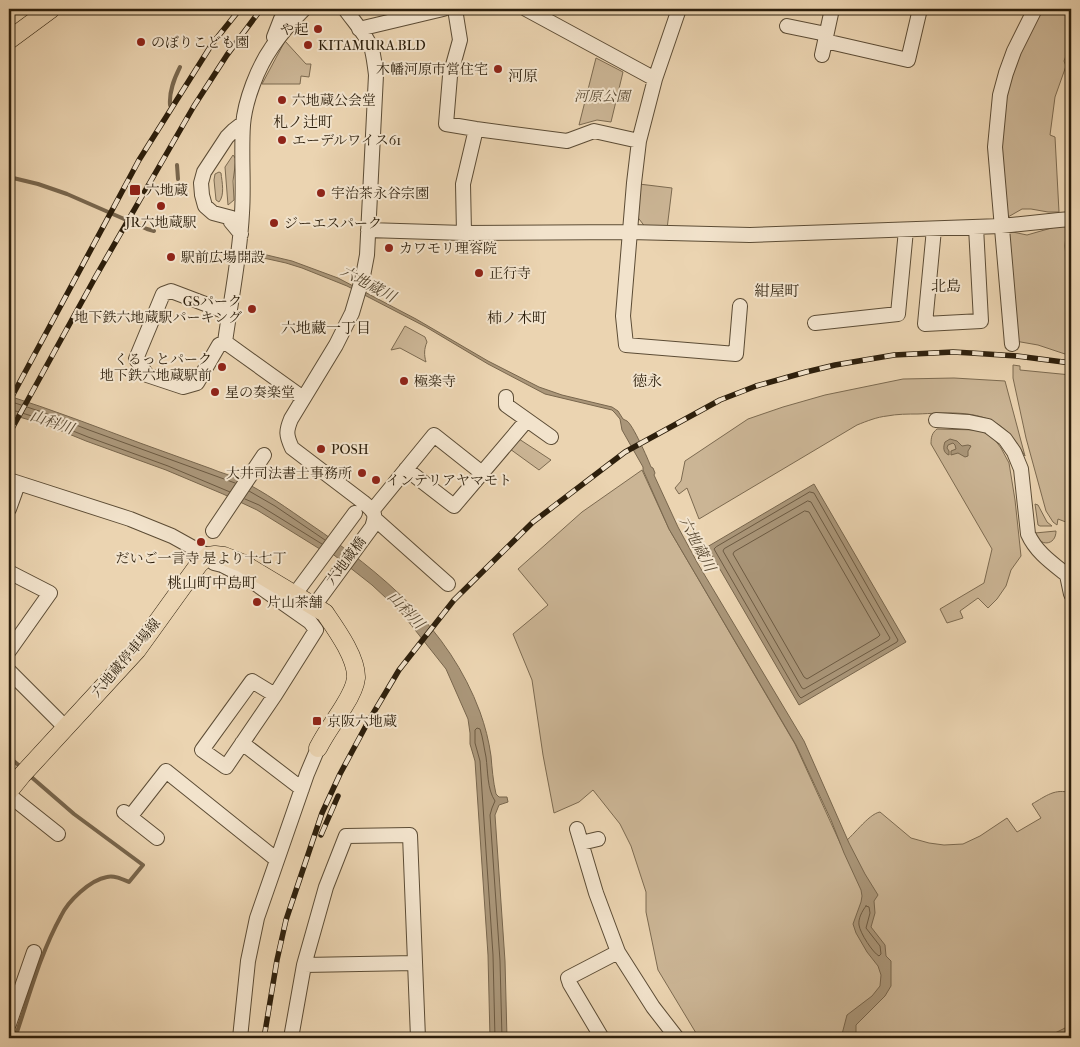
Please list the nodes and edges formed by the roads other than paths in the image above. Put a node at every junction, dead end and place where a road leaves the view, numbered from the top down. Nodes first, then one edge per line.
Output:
1 (51, 9) edge
2 (289, 9) edge
3 (304, 9) edge
4 (345, 9) edge
5 (443, 9) edge
6 (455, 9) edge
7 (526, 9) edge
8 (679, 9) edge
9 (832, 9) edge
10 (920, 9) edge
11 (1035, 9) edge
12 (787, 26) dead end
13 (359, 29) junction
14 (9, 40) edge
15 (824, 44) junction
16 (271, 47) junction
17 (655, 78) junction
18 (243, 123) junction
19 (476, 129) junction
20 (639, 141) junction
21 (1071, 219) edge
22 (1001, 226) junction
23 (976, 227) junction
24 (934, 229) junction
25 (368, 230) junction
26 (906, 230) junction
27 (630, 232) junction
28 (464, 234) junction
29 (240, 238) junction
30 (740, 306) dead end
31 (229, 312) junction
32 (815, 323) dead end
33 (224, 342) junction
34 (1012, 344) dead end
35 (506, 397) dead end
36 (303, 398) junction
37 (527, 420) junction
38 (936, 420) dead end
39 (550, 438) dead end
40 (263, 457) dead end
41 (406, 469) junction
42 (482, 473) junction
43 (13, 482) edge
44 (9, 509) edge
45 (356, 512) dead end
46 (373, 519) junction
47 (214, 530) dead end
48 (208, 556) junction
49 (9, 572) edge
50 (448, 584) dead end
51 (300, 588) junction
52 (1071, 594) edge
53 (317, 600) junction
54 (9, 652) edge
55 (9, 671) edge
56 (275, 695) junction
57 (66, 728) junction
58 (242, 744) junction
59 (318, 748) joint
60 (302, 789) junction
61 (9, 793) edge
62 (577, 829) dead end
63 (58, 834) dead end
64 (157, 838) dead end
65 (598, 839) dead end
66 (581, 843) junction
67 (277, 860) junction
68 (34, 952) dead end
69 (618, 952) junction
70 (415, 963) junction
71 (304, 965) junction
72 (9, 1024) edge
73 (240, 1038) edge
74 (291, 1038) edge
75 (418, 1038) edge
76 (602, 1038) edge
77 (677, 1038) edge

1 - 14 main road
2 - 16 street
3 - 16 street
4 - 13 street
5 - 13 street
6 - 19 street
7 - 17 street
8 - 17 street
9 - 15 street
10 - 15 street
11 - 22 street
12 - 15 street
13 - 25 street
16 - 18 street
17 - 20 street
18 - 29 street
18 - 29 street
19 - 20 street
19 - 28 street
20 - 27 street
21 - 22 street
22 - 23 street
22 - 34 street
23 - 24 street
23 - 24 street
24 - 26 street
25 - 28 street
25 - 36 street
26 - 27 street
26 - 32 street
27 - 28 street
27 - 30 street
29 - 31 street
31 - 33 street
31 - 33 street
33 - 36 street
35 - 37 street
36 - 46 street
37 - 39 street
37 - 42 street
38 - 52 street
40 - 47 street
41 - 42 street
41 - 42 street, 六地蔵橋
41 - 46 street, 六地蔵橋
43 - 44 street
43 - 48 street
45 - 51 street
46 - 50 street
46 - 53 street, 六地蔵橋
48 - 51 main road
48 - 56 street
48 - 57 main road, 六地蔵停車場線
49 - 54 street
51 - 53 main road
53 - 59 main road
55 - 57 street
56 - 58 street
56 - 58 street
57 - 61 main road, 六地蔵停車場線
58 - 60 street
59 - 60 street
60 - 67 street
61 - 63 street
62 - 66 street
64 - 67 street
65 - 66 street
66 - 69 street
67 - 73 street
68 - 72 street
69 - 76 street
69 - 77 street
70 - 71 street
70 - 71 street
70 - 75 street
71 - 74 street

